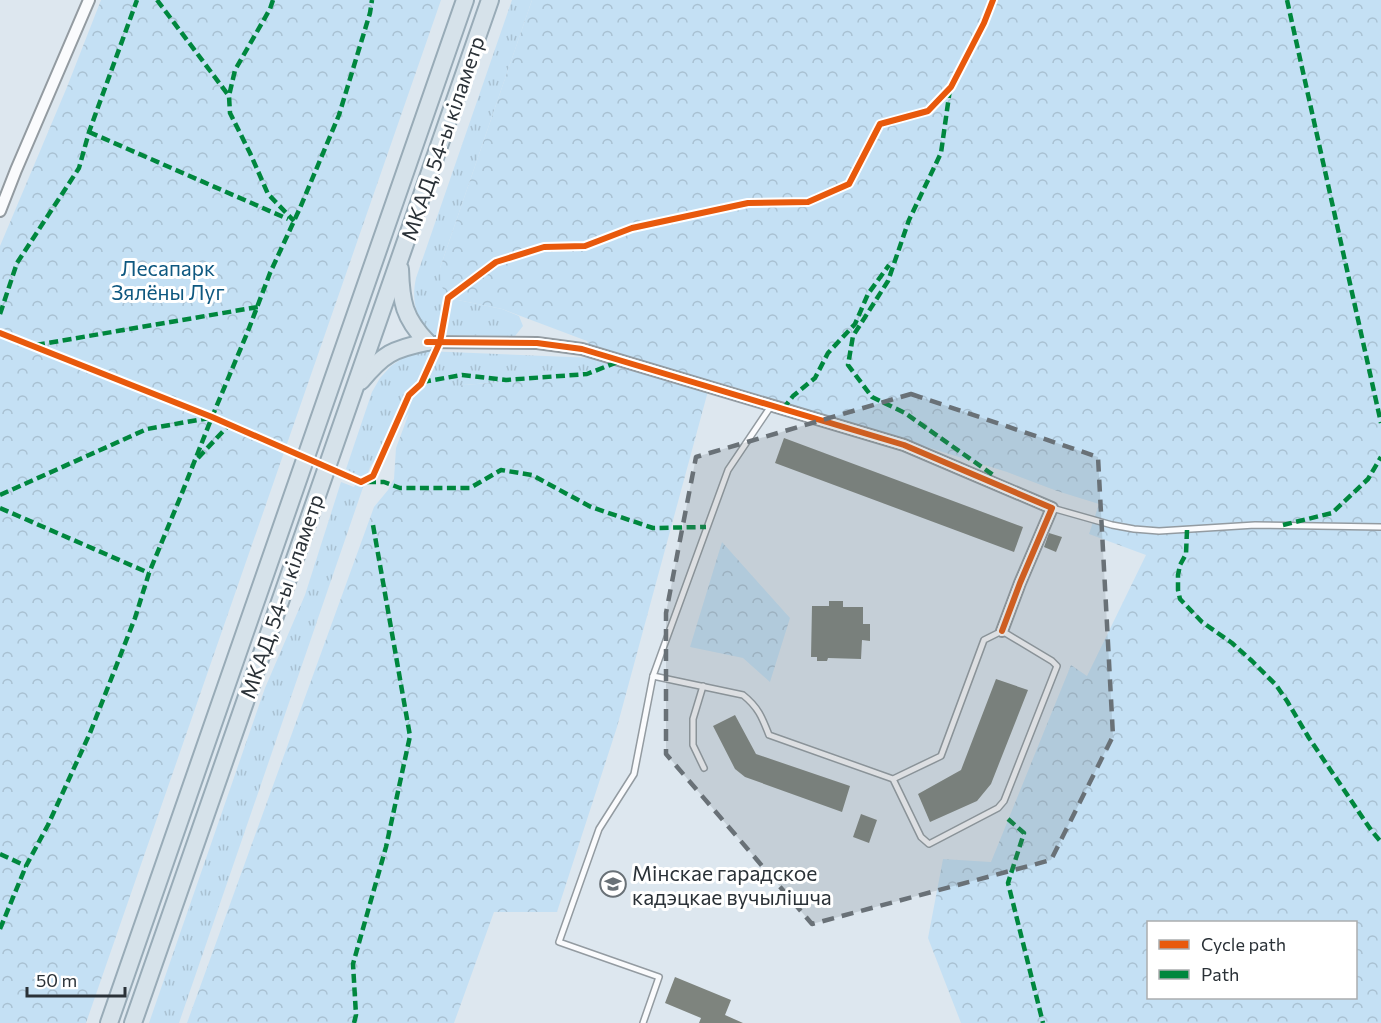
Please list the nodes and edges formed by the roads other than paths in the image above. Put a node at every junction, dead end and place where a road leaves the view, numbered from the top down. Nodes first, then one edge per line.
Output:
1 (89, 0) edge
2 (465, 0) edge
3 (490, 0) edge
4 (0, 211) edge
5 (400, 260) junction
6 (427, 342) junction
7 (353, 391) junction
8 (771, 406) junction
9 (1052, 508) junction
10 (1381, 527) edge
11 (1002, 631) junction
12 (653, 676) junction
13 (703, 686) junction
14 (704, 768) dead end
15 (893, 779) junction
16 (109, 1023) edge
17 (133, 1023) edge
18 (642, 1023) edge

1 - 4 street
2 - 16 highway, МКАД, 54-ы кіламетр
3 - 5 highway, МКАД, 54-ы кіламетр
5 - 6 highway
5 - 7 highway, МКАД, 54-ы кіламетр
6 - 7 highway
6 - 8 street
7 - 17 highway, МКАД, 54-ы кіламетр
8 - 9 street
8 - 12 lane
9 - 10 lane
9 - 11 street
11 - 15 lane
11 - 15 lane
12 - 13 lane
12 - 18 lane
13 - 14 lane
13 - 15 lane

